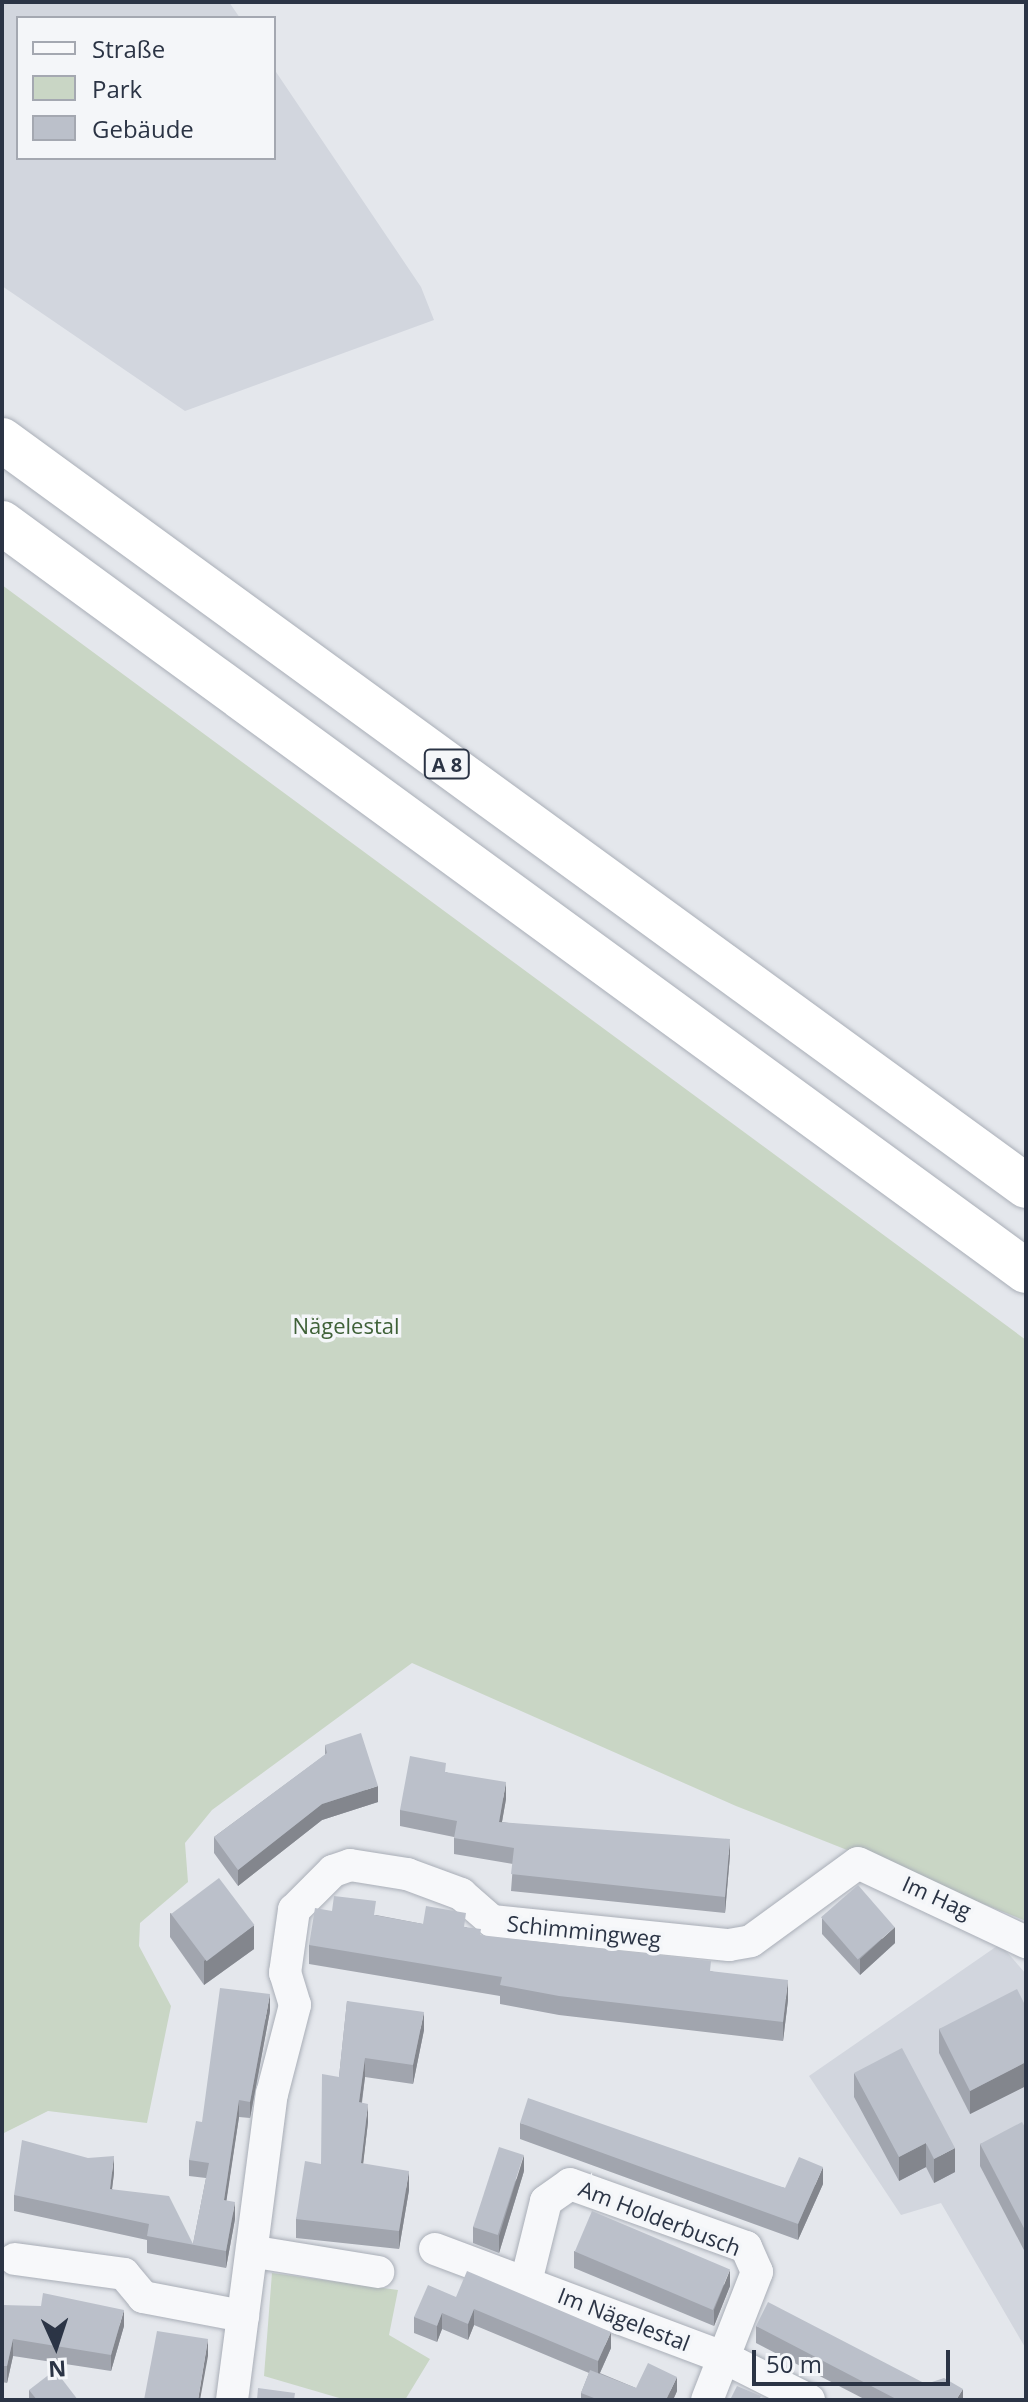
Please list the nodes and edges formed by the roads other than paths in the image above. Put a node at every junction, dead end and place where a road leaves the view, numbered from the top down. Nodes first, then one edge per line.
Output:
1 (2, 440) edge
2 (2, 523) edge
3 (1026, 1186) edge
4 (1026, 1271) edge
5 (847, 1873) joint
6 (1026, 1942) edge
7 (435, 2249) dead end
8 (256, 2252) junction
9 (15, 2259) dead end
10 (378, 2272) dead end
11 (526, 2282) junction
12 (243, 2316) junction
13 (725, 2358) junction
14 (232, 2400) edge
15 (707, 2400) edge
16 (809, 2400) edge

1 - 3 highway, A 8
2 - 4 highway
5 - 6 street, Im Hag
5 - 8 street, Schimmingweg
7 - 11 street, Im Nägelestal
8 - 10 street
8 - 12 street, Schimmingweg
9 - 12 street
11 - 13 street, Im Nägelestal
11 - 13 street, Am Holderbusch
12 - 14 street, Schimmingweg
13 - 15 street
13 - 16 street, Im Nägelestal

